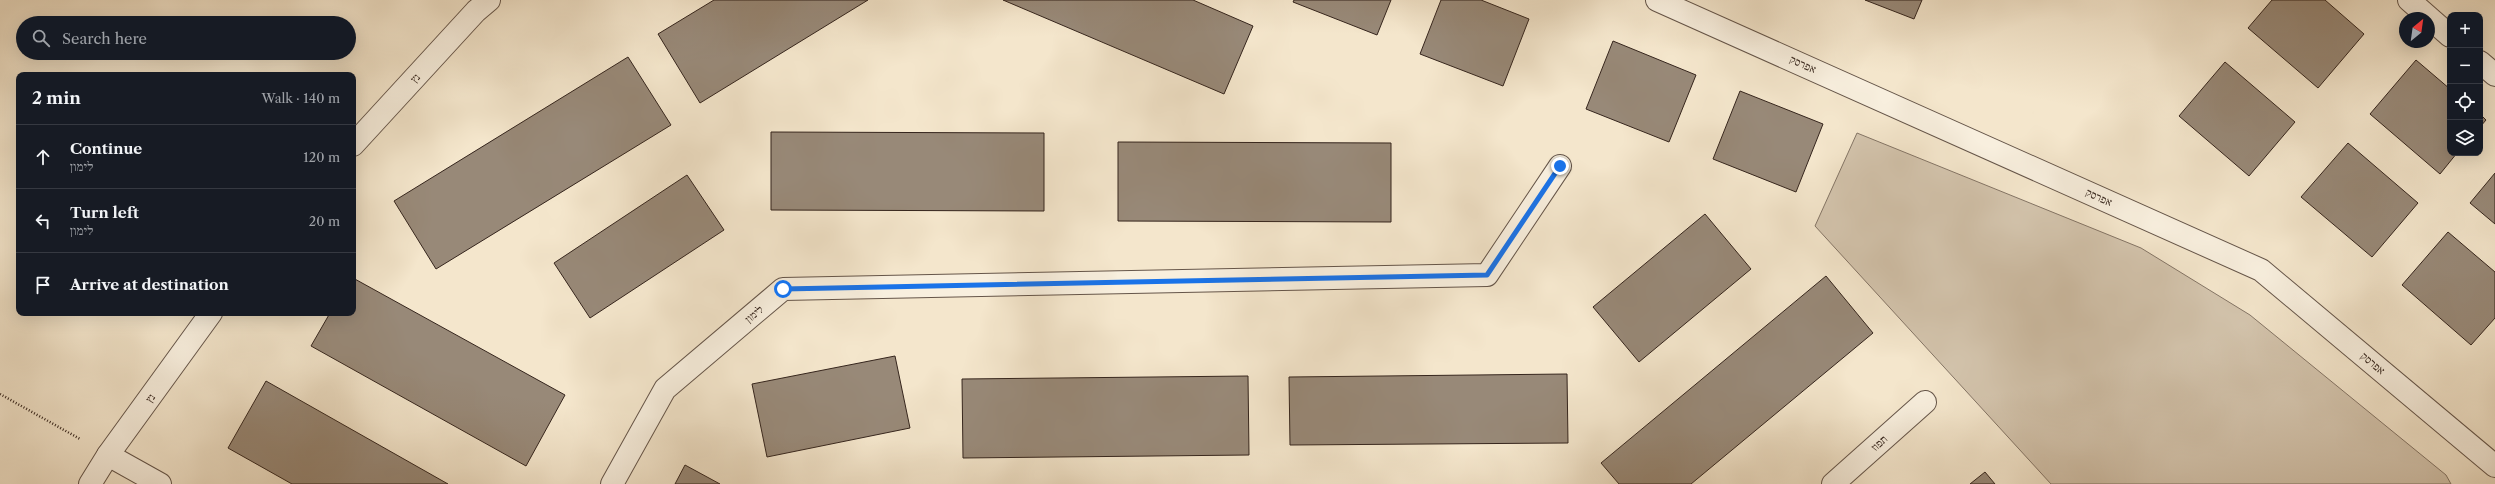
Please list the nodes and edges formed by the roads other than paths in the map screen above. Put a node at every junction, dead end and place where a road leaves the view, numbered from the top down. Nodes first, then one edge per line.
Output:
1 (1657, 0) edge
2 (2409, 0) edge
3 (482, 5) edge
4 (2447, 33) edge
5 (2483, 65) edge
6 (2495, 76) edge
7 (356, 143) edge
8 (1560, 166) dead end
9 (209, 316) edge
10 (1925, 402) dead end
11 (108, 455) junction
12 (2495, 466) edge
13 (90, 484) edge
14 (160, 484) edge
15 (612, 484) edge
16 (1833, 484) edge

1 - 12 street, אפרסק
2 - 4 street
3 - 7 street, נץ
5 - 6 street
8 - 15 street, לימון
9 - 11 street, נץ
10 - 16 street, תפוז
11 - 13 street, נץ
11 - 14 street

